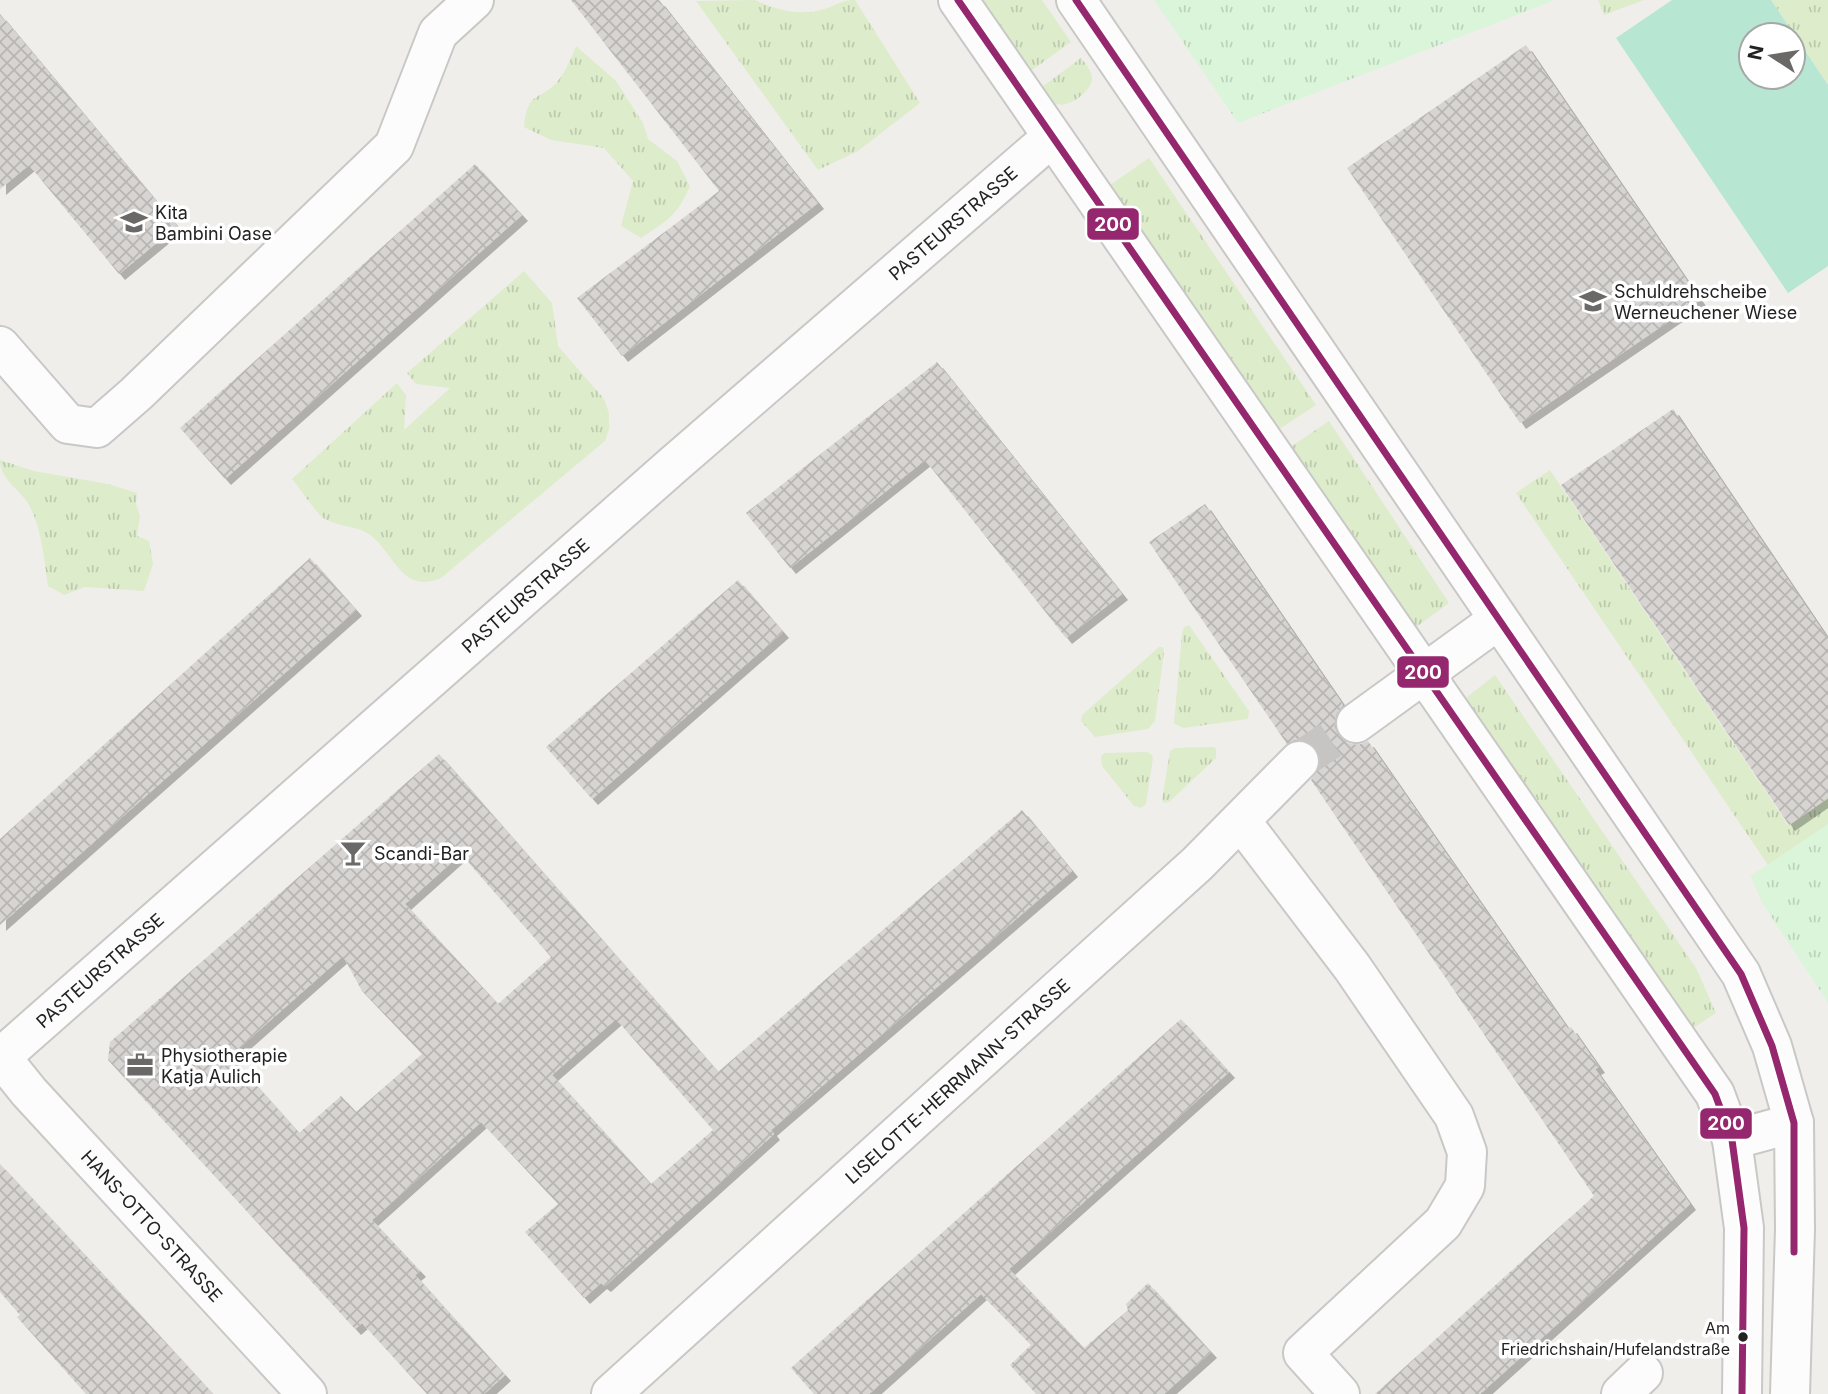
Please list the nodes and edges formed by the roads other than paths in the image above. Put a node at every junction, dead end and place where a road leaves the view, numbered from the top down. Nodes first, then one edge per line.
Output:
1 (474, 0) edge
2 (958, 0) edge
3 (1076, 0) edge
4 (1052, 138) junction
5 (0, 346) edge
6 (1498, 620) junction
7 (1424, 676) junction
8 (1356, 723) tunnel mouth
9 (1299, 761) tunnel mouth
10 (1241, 821) junction
11 (0, 1057) edge
12 (1794, 1123) junction
13 (1732, 1140) junction
14 (307, 1394) edge
15 (611, 1394) edge
16 (1340, 1394) edge
17 (1742, 1394) edge
18 (1790, 1394) edge

1 - 5 street
2 - 4 street
3 - 6 street
4 - 7 street
4 - 11 street, PASTEURSTRASSE
6 - 7 street
6 - 12 street
7 - 8 street
7 - 13 street
9 - 10 street, LISELOTTE-HERRMANN-STRASSE
10 - 15 street, LISELOTTE-HERRMANN-STRASSE
10 - 16 street
11 - 14 street, HANS-OTTO-STRASSE
12 - 13 street
12 - 18 street
13 - 17 street

